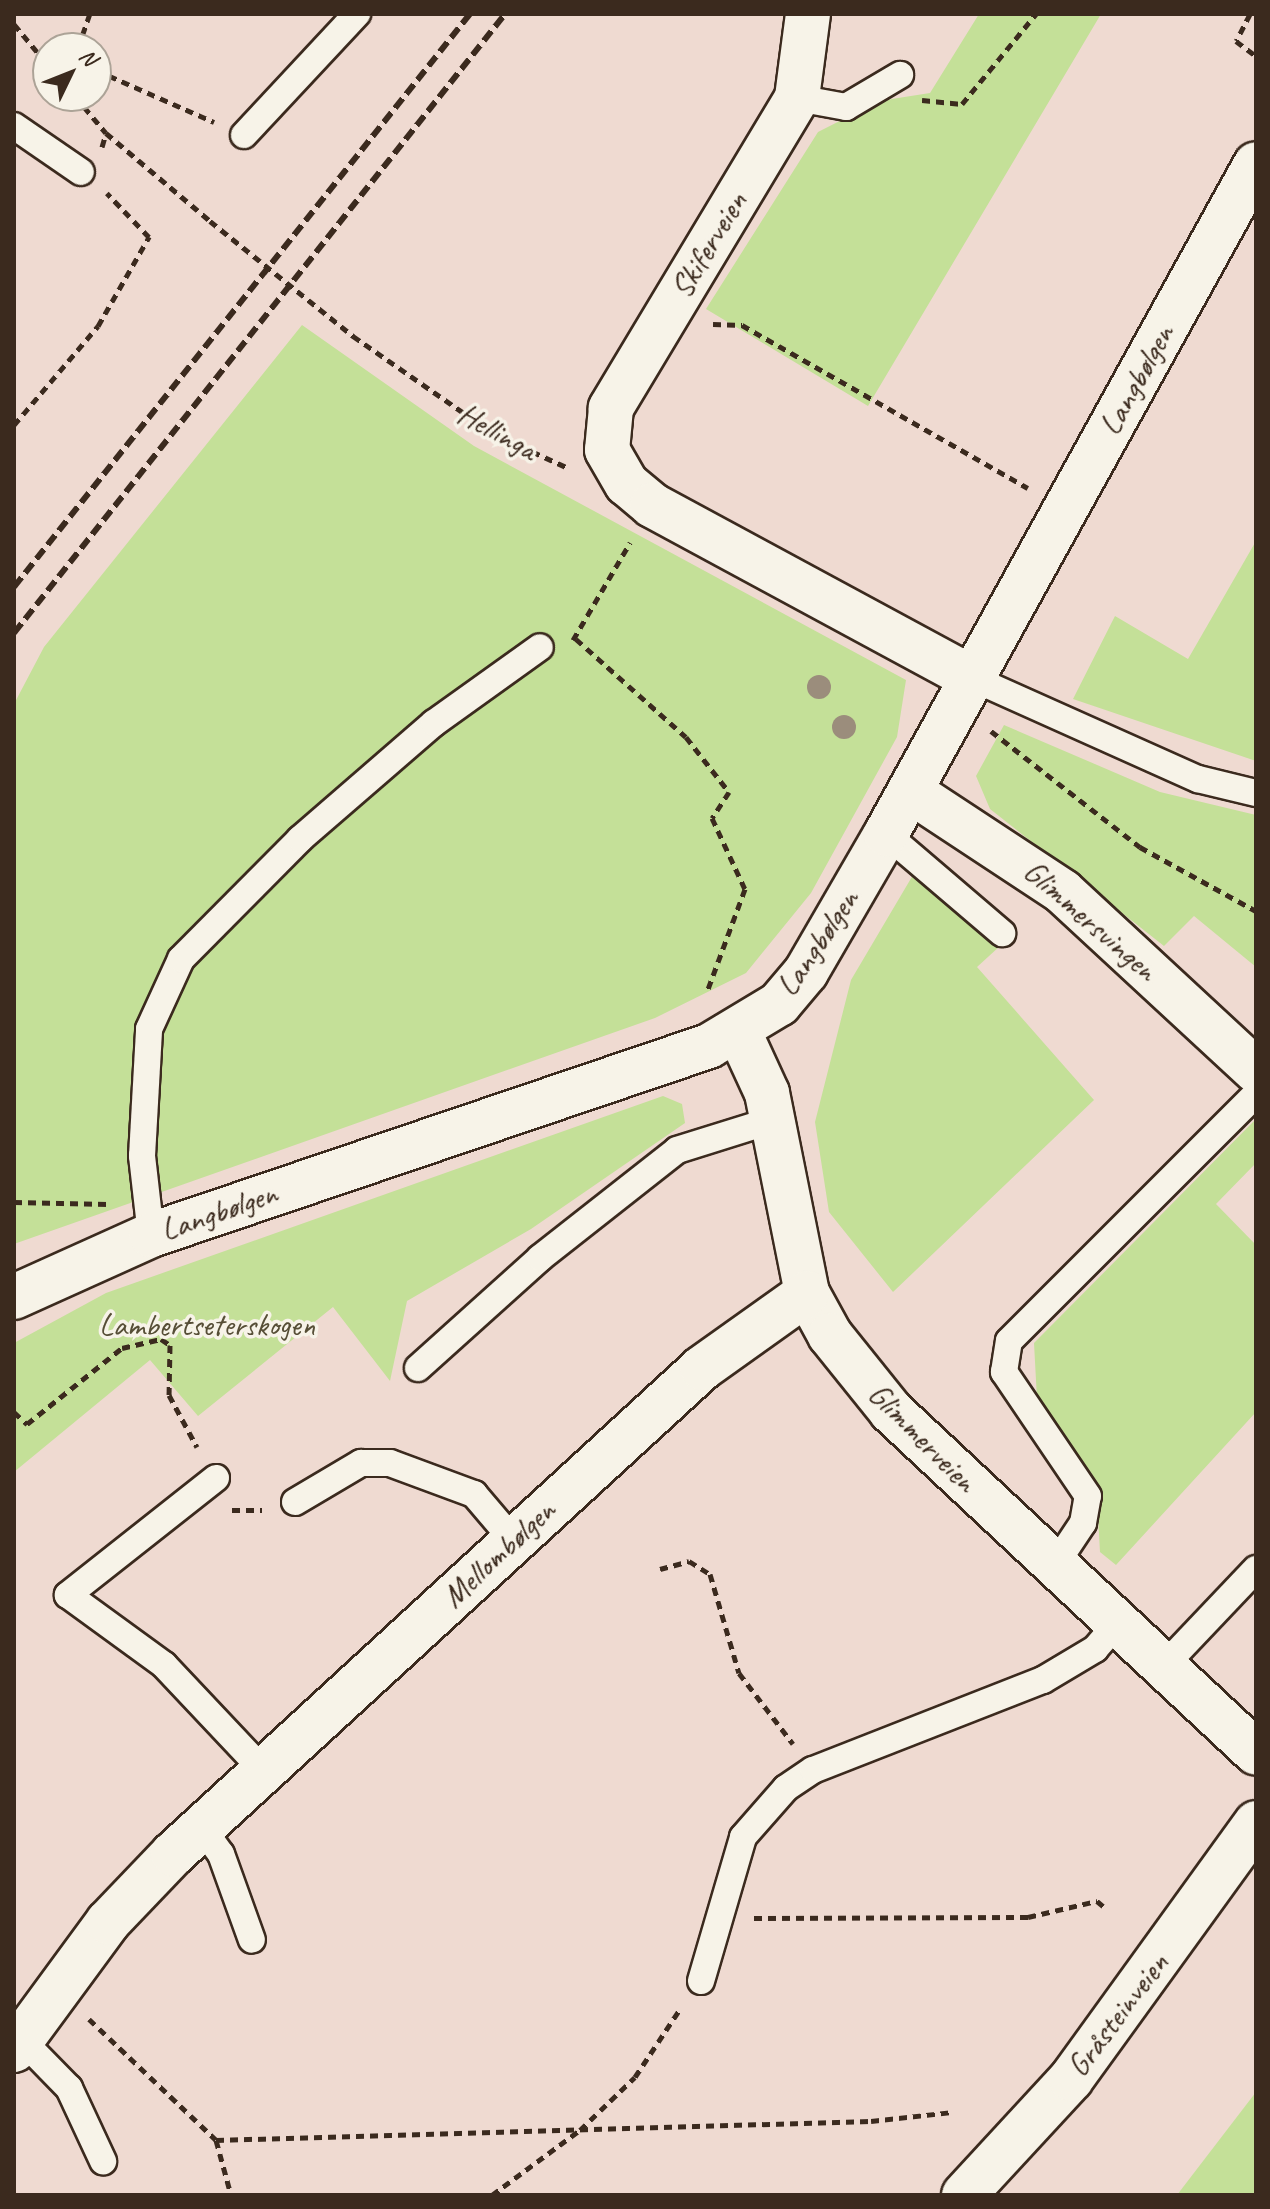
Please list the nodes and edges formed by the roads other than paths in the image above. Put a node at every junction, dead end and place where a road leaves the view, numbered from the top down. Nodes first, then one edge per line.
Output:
1 (357, 14) edge
2 (808, 14) edge
3 (893, 79) road end
4 (797, 98) junction
5 (14, 126) edge
6 (244, 135) road end
7 (1256, 164) edge
8 (81, 172) road end
9 (540, 647) road end
10 (972, 678) junction
11 (910, 791) junction
12 (1256, 793) edge
13 (886, 834) junction
14 (1002, 933) dead end
15 (739, 1032) junction
16 (1256, 1071) edge
17 (1256, 1094) edge
18 (773, 1120) junction
19 (151, 1235) junction
20 (807, 1293) junction
21 (14, 1297) edge
22 (418, 1368) dead end
23 (216, 1478) road end
24 (295, 1502) dead end
25 (514, 1541) junction
26 (1053, 1568) junction
27 (1256, 1569) edge
28 (1115, 1626) junction
29 (1161, 1669) junction
30 (1256, 1752) edge
31 (264, 1771) junction
32 (1256, 1823) edge
33 (202, 1828) junction
34 (252, 1940) dead end
35 (701, 1981) road end
36 (18, 2045) edge
37 (103, 2161) dead end
38 (964, 2195) edge

1 - 6 lane
2 - 4 street, Skiferveien
3 - 4 lane
4 - 10 street, Skiferveien
5 - 8 lane
7 - 10 street, Langbølgen
9 - 19 lane
10 - 11 street, Langbølgen
10 - 12 lane
11 - 13 street, Langbølgen
11 - 16 street, Glimmersvingen
13 - 14 lane
13 - 15 street, Langbølgen
15 - 18 street, Glimmerveien
15 - 19 street, Langbølgen
17 - 26 lane
18 - 20 street, Glimmerveien
18 - 22 lane
19 - 21 street, Langbølgen
20 - 25 street, Mellombølgen
20 - 26 street, Glimmerveien
23 - 31 lane
24 - 25 lane
25 - 31 street, Mellombølgen
26 - 28 street, Glimmerveien
27 - 29 lane
28 - 29 street, Glimmerveien
28 - 35 lane
29 - 30 street, Glimmerveien
31 - 33 street, Mellombølgen
32 - 38 street, Gråsteinveien
33 - 34 lane
33 - 36 street, Mellombølgen
36 - 37 lane, Mellombølgen

